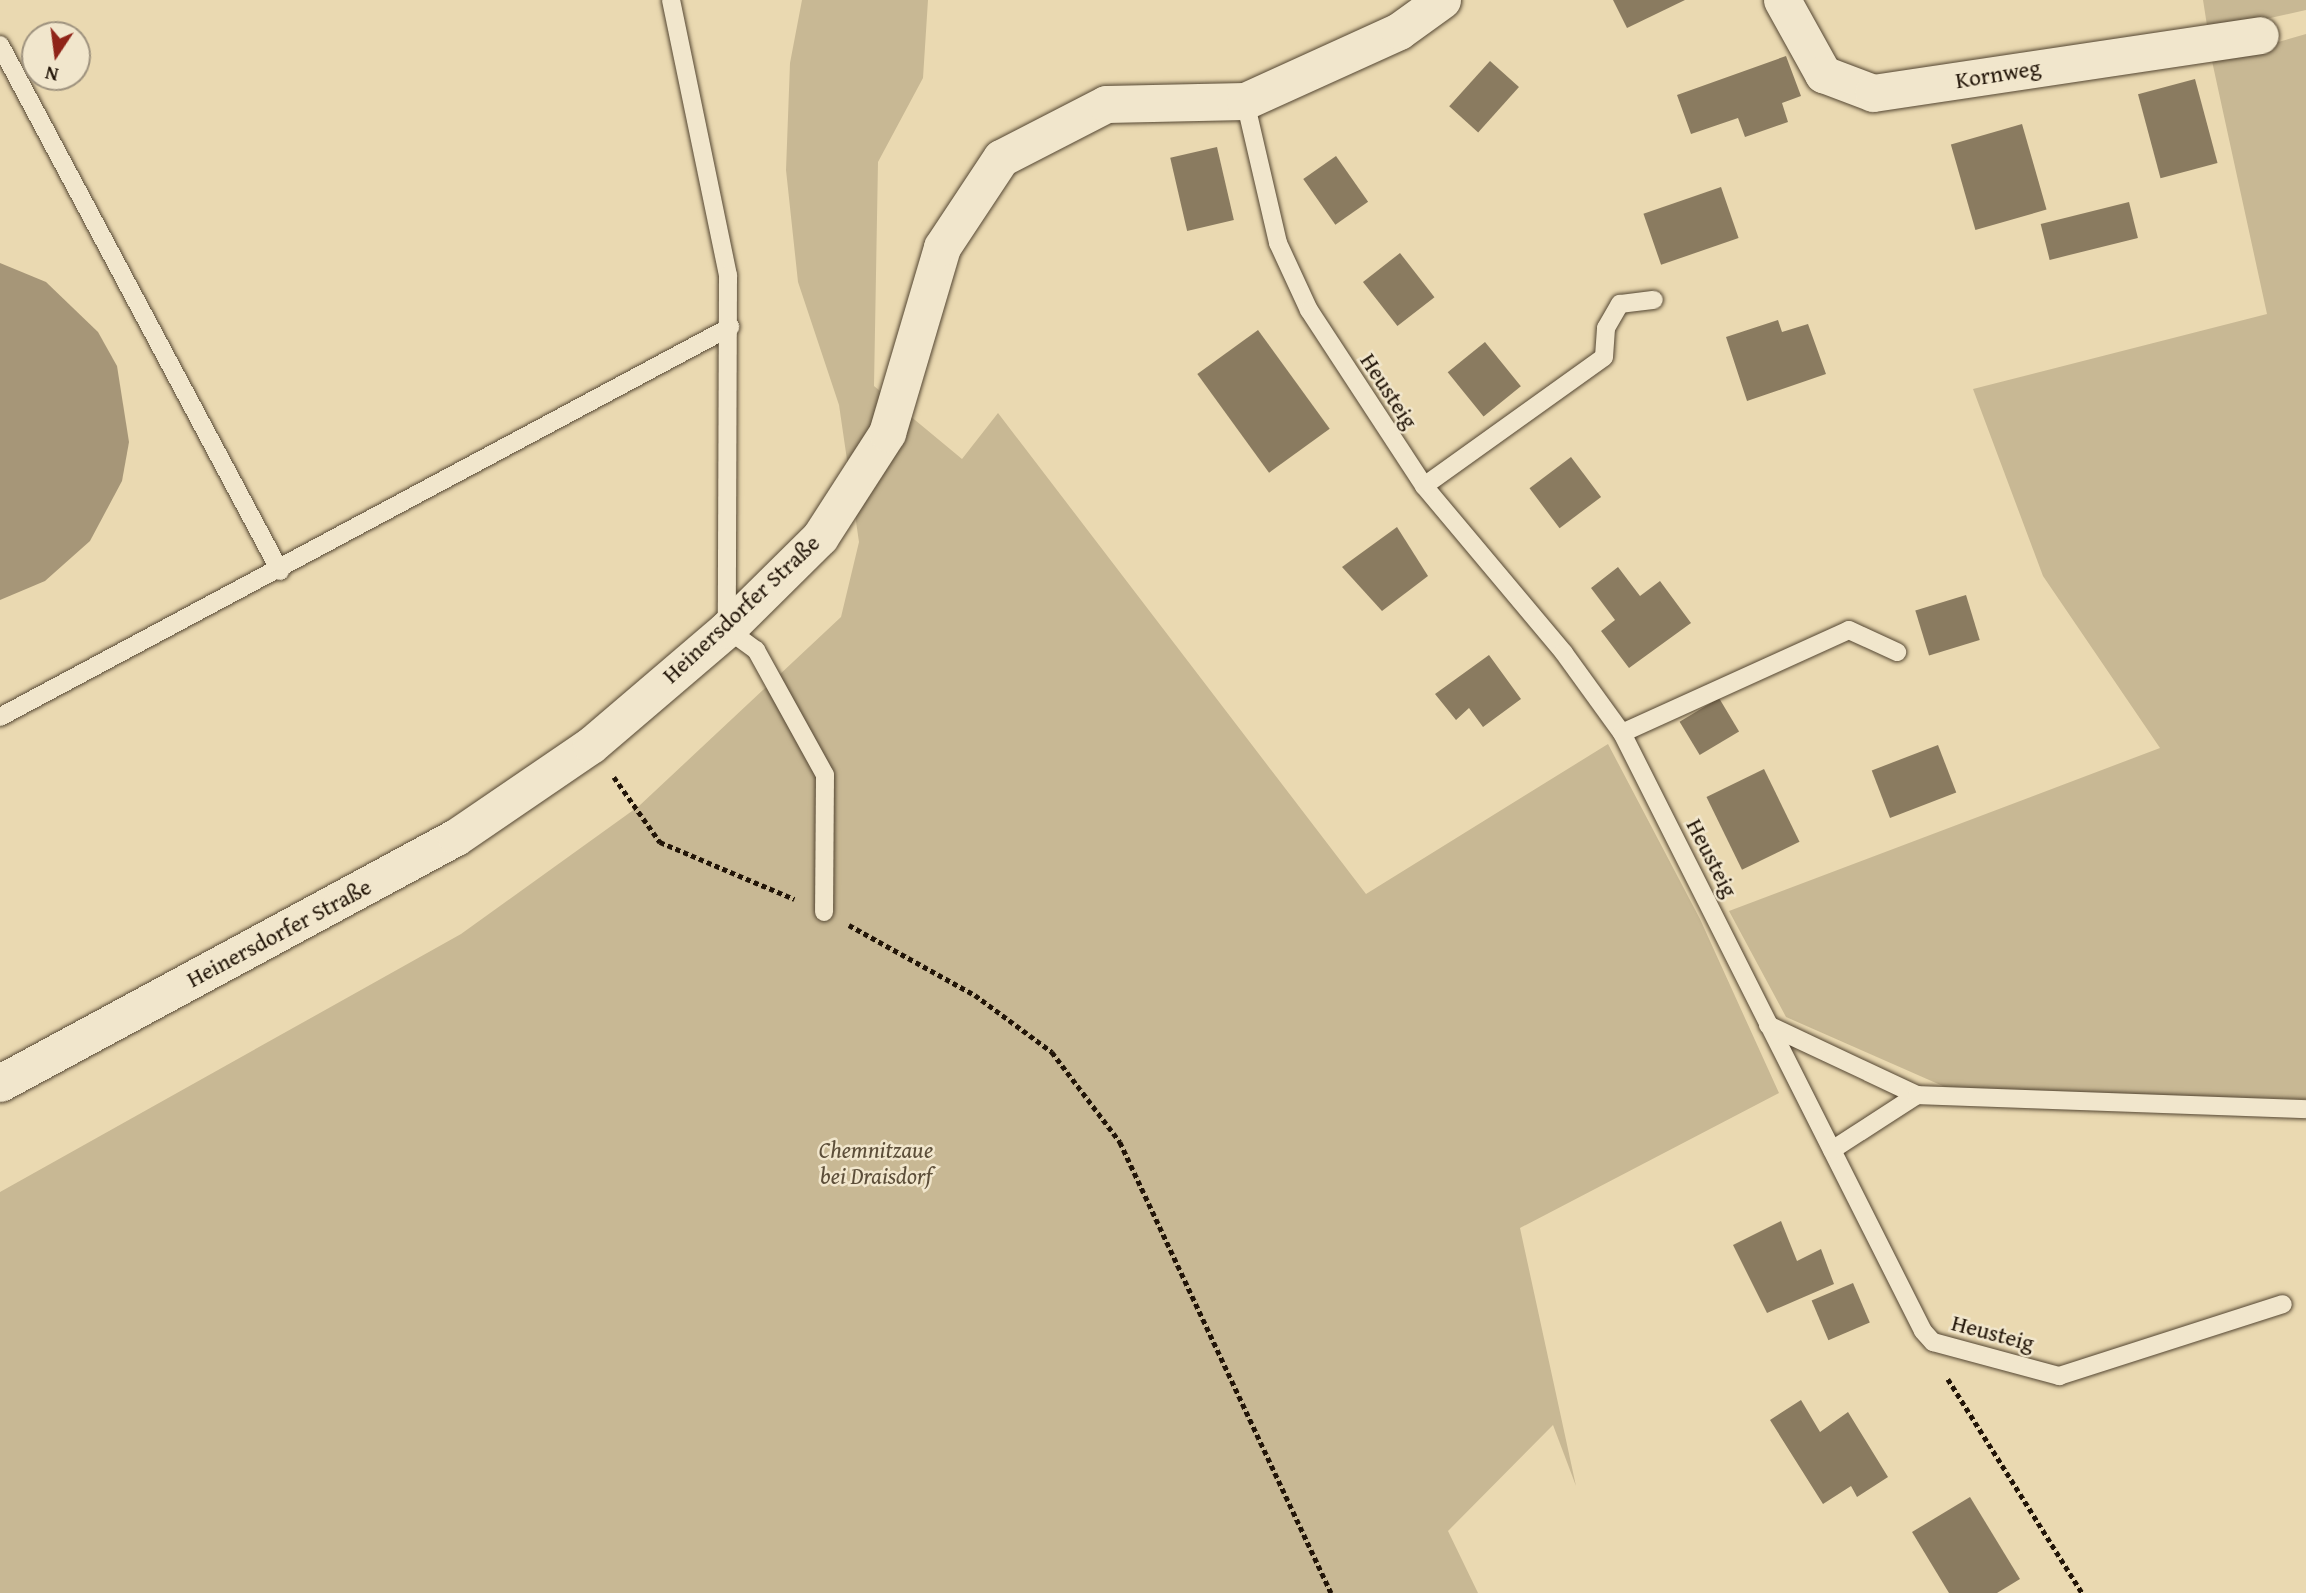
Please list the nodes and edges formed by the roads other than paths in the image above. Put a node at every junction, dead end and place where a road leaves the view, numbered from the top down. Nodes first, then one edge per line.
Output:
1 (671, 0) edge
2 (1442, 0) edge
3 (1782, 0) edge
4 (2260, 35) dead end
5 (0, 45) edge
6 (1245, 101) junction
7 (1654, 300) dead end
8 (730, 327) junction
9 (1424, 486) junction
10 (280, 571) junction
11 (727, 629) junction
12 (1897, 652) dead end
13 (0, 717) edge
14 (1622, 733) junction
15 (824, 912) road end
16 (1768, 1025) junction
17 (0, 1083) edge
18 (1917, 1096) junction
19 (2306, 1109) edge
20 (1832, 1150) junction
21 (2283, 1304) dead end

1 - 8 lane
2 - 6 street, Heinersdorfer Straße
3 - 4 street, Kornweg
5 - 10 lane
6 - 9 lane, Heusteig
6 - 11 street, Heinersdorfer Straße
7 - 9 lane
8 - 10 lane
8 - 11 lane
9 - 14 lane, Heusteig
10 - 13 lane
11 - 15 lane
11 - 17 street, Heinersdorfer Straße
12 - 14 lane
14 - 16 lane, Heusteig
16 - 18 lane
16 - 20 lane, Heusteig
18 - 19 lane
18 - 20 lane
20 - 21 lane, Heusteig

